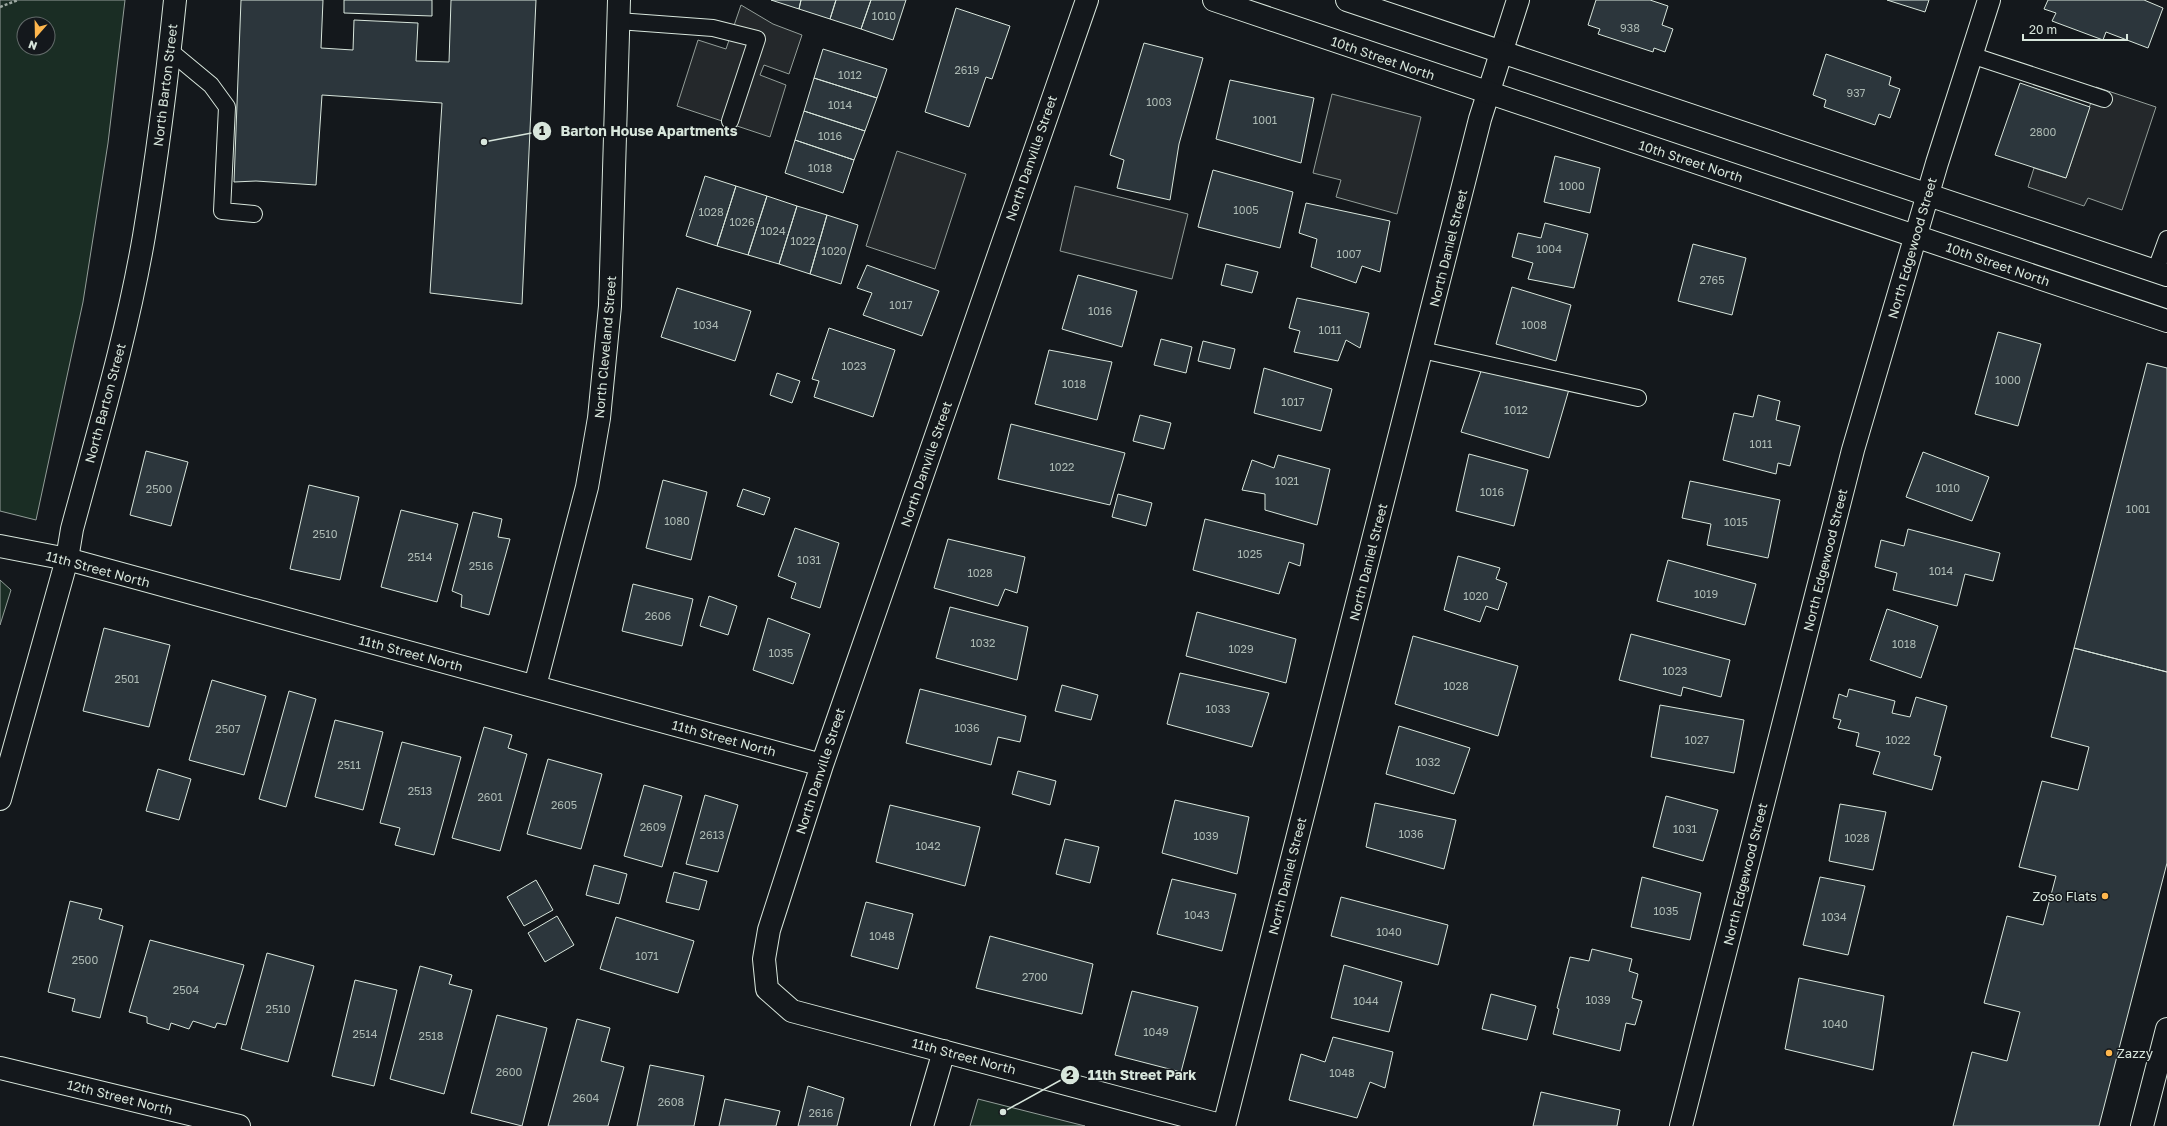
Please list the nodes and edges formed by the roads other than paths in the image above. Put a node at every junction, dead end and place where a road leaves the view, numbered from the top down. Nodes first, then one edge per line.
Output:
1 (175, 0) edge
2 (619, 0) edge
3 (1087, 0) edge
4 (1214, 0) edge
5 (1348, 0) edge
6 (1518, 0) edge
7 (1989, 0) edge
8 (618, 21) junction
9 (170, 50) junction
10 (1501, 51) junction
11 (1971, 55) junction
12 (1488, 93) junction
13 (2104, 99) dead end
14 (730, 121) dead end
15 (1927, 196) junction
16 (254, 214) dead end
17 (1915, 236) junction
18 (2167, 239) edge
19 (2161, 274) edge
20 (2167, 321) edge
21 (1422, 350) junction
22 (1638, 398) dead end
23 (0, 546) edge
24 (67, 559) junction
25 (535, 686) junction
26 (822, 765) junction
27 (0, 800) edge
28 (769, 930) joint
29 (2167, 1029) edge
30 (944, 1051) junction
31 (0, 1068) edge
32 (239, 1126) edge
33 (922, 1126) edge
34 (1224, 1126) edge
35 (1681, 1126) edge
36 (2142, 1126) edge

1 - 9 street, North Barton Street
2 - 8 street, North Cleveland Street
3 - 26 street, North Danville Street
4 - 12 street, 10th Street North
5 - 10 street
6 - 10 street, North Daniel Street
7 - 11 street, North Edgewood Street
8 - 14 lane
8 - 25 street, North Cleveland Street
9 - 16 lane
9 - 24 street, North Barton Street
10 - 12 street, North Daniel Street
10 - 15 street
11 - 13 lane
11 - 15 street, North Edgewood Street
12 - 17 street, 10th Street North
12 - 21 street, North Daniel Street
15 - 17 street, North Edgewood Street
15 - 19 street
17 - 20 street, 10th Street North
17 - 35 street, North Edgewood Street
18 - 19 lane
21 - 22 lane
21 - 34 street, North Daniel Street
23 - 24 street, 11th Street North
24 - 25 street, 11th Street North
24 - 27 street, North Barton Street
25 - 26 street, 11th Street North
26 - 28 street, North Danville Street
28 - 30 street, 11th Street North
29 - 36 street
30 - 33 street
30 - 34 street, 11th Street North
31 - 32 street, 12th Street North

